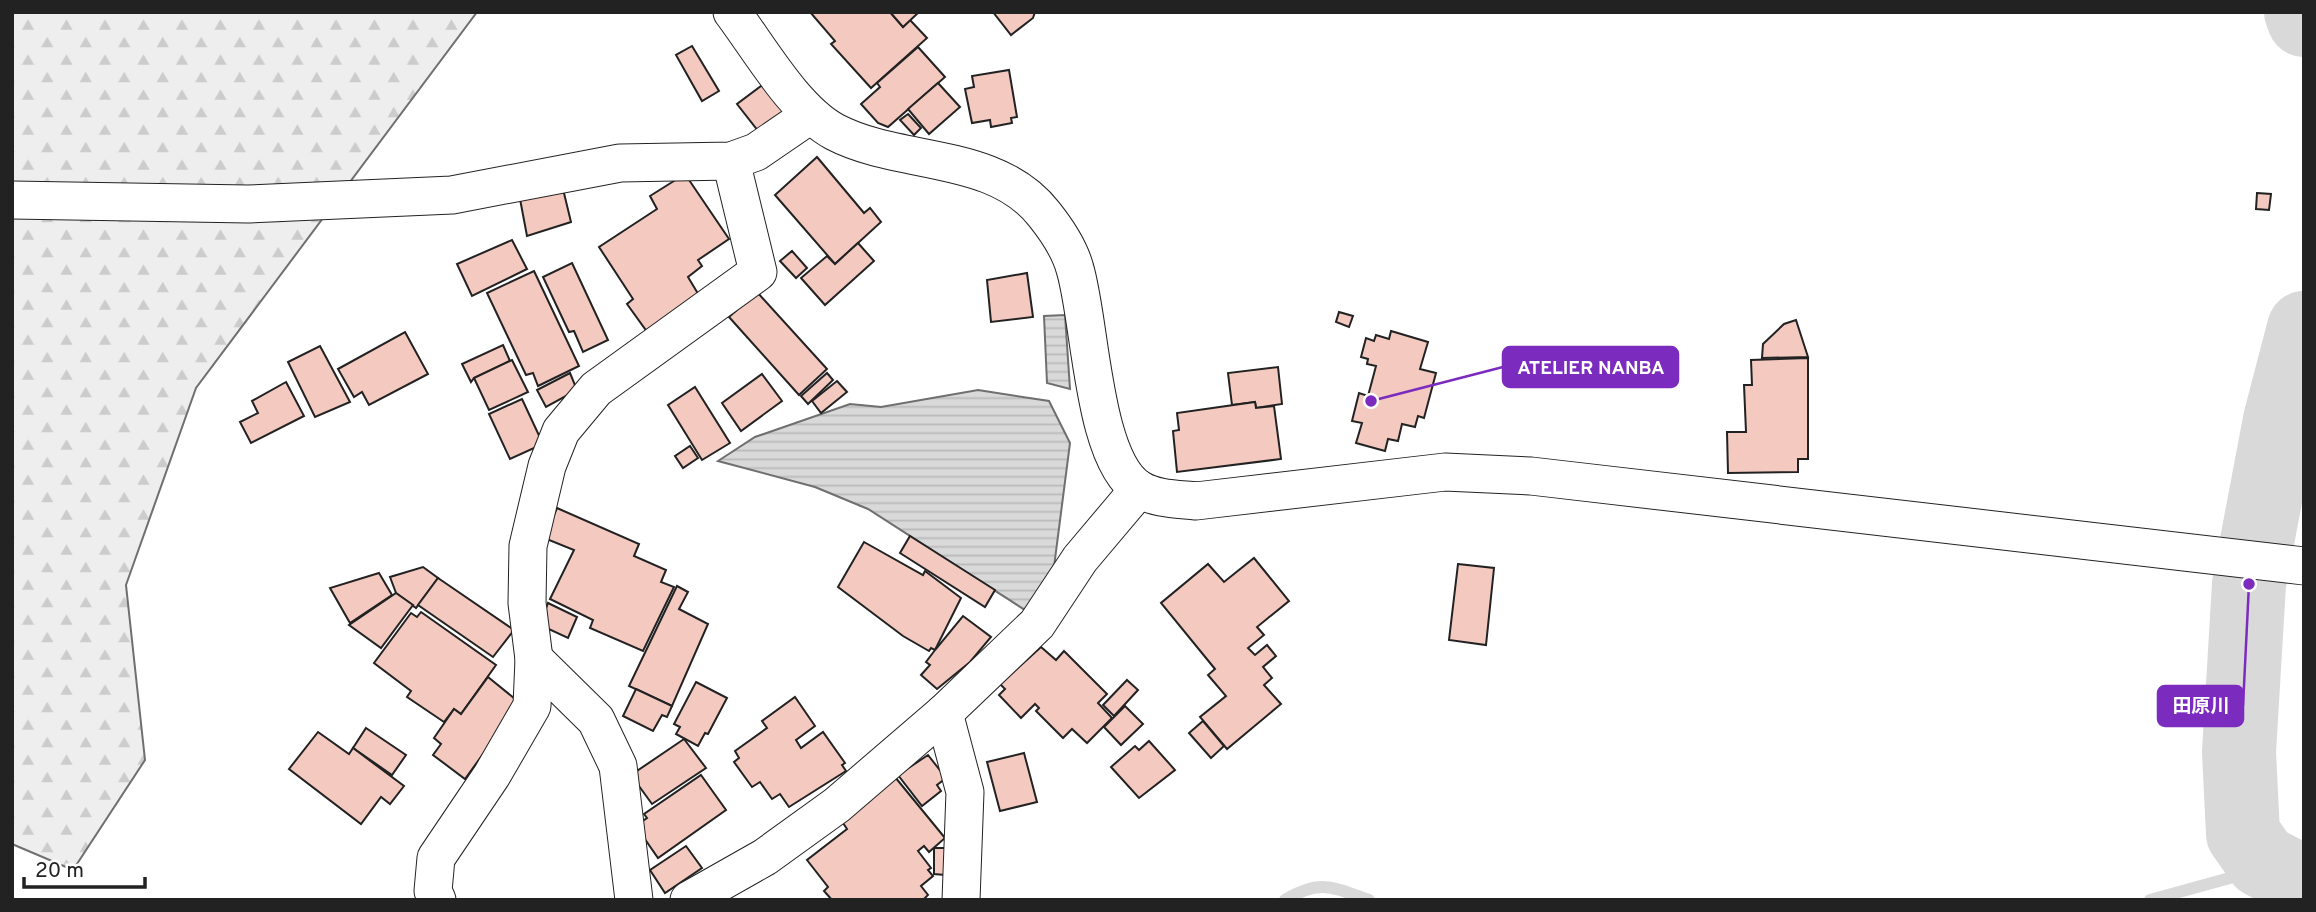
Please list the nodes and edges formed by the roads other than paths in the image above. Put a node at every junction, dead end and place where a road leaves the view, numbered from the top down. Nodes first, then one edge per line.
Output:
1 (732, 12) edge
2 (810, 115) junction
3 (731, 161) junction
4 (12, 200) edge
5 (1139, 489) junction
6 (2289, 564) edge
7 (534, 659) junction
8 (944, 713) junction
9 (437, 900) edge
10 (634, 900) edge
11 (689, 900) edge
12 (961, 900) edge

1 - 2 street
2 - 3 street
2 - 5 street
3 - 4 street
3 - 7 street
5 - 6 street
5 - 8 street
7 - 9 street
7 - 10 street
8 - 11 street
8 - 12 street

